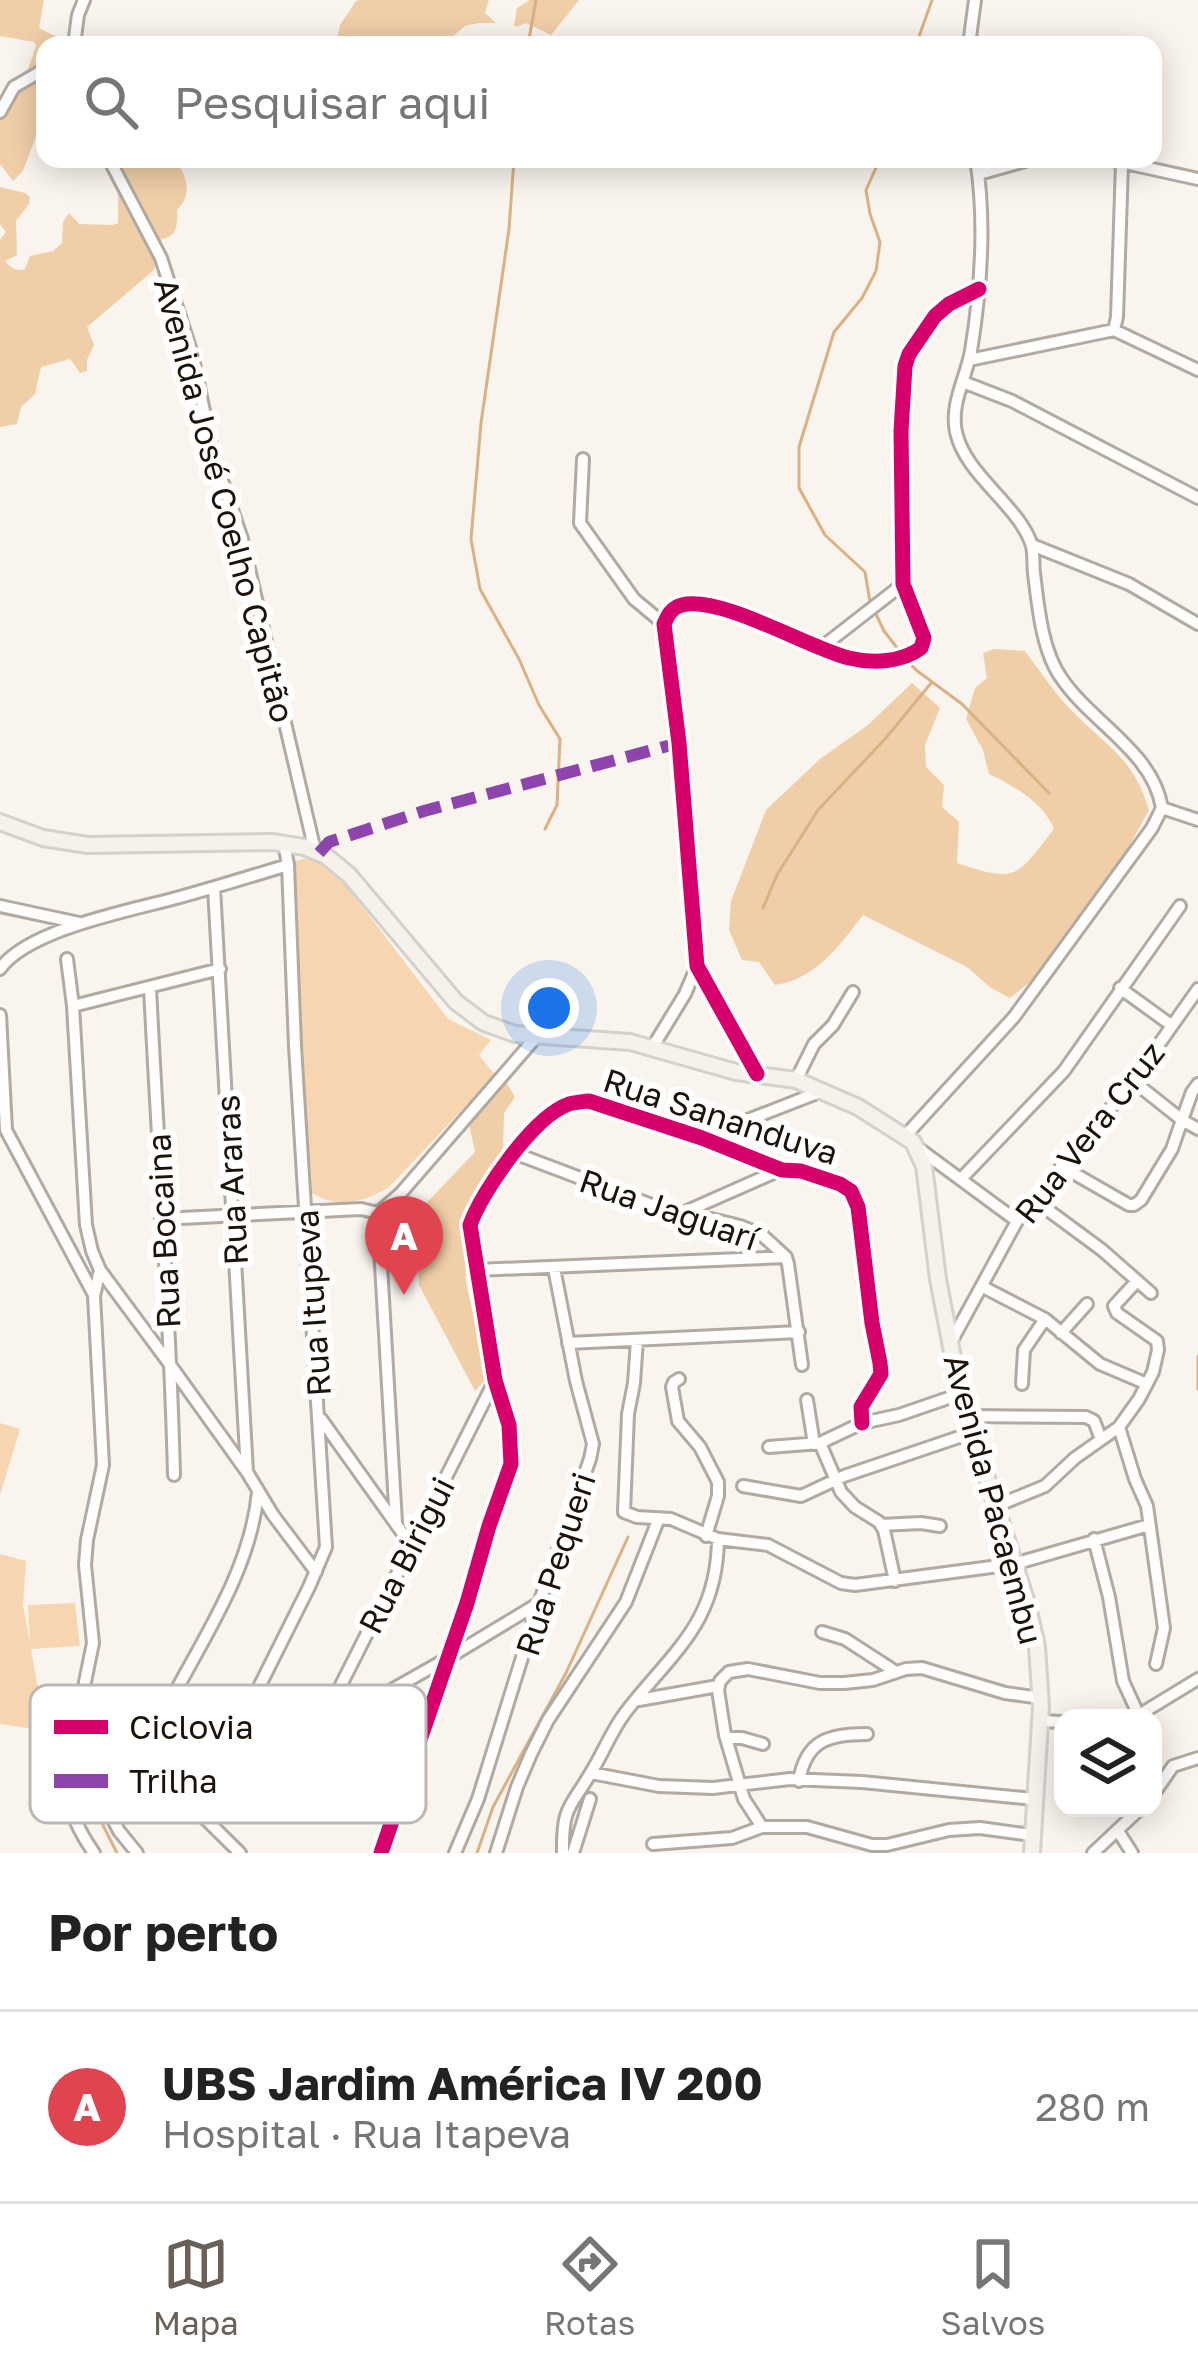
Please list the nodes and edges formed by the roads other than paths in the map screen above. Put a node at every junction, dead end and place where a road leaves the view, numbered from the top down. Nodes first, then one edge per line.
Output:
1 (84, 0) edge
2 (975, 0) edge
3 (75, 36) edge
4 (970, 36) edge
5 (36, 74) edge
6 (0, 112) edge
7 (114, 168) edge
8 (978, 168) edge
9 (1000, 168) edge
10 (1122, 168) edge
11 (1146, 168) edge
12 (979, 174) junction
13 (1198, 179) edge
14 (979, 289) junction
15 (1114, 330) junction
16 (970, 360) junction
17 (1198, 370) edge
18 (963, 382) junction
19 (583, 459) dead end
20 (1198, 498) edge
21 (1032, 544) junction
22 (903, 584) junction
23 (664, 624) junction
24 (1198, 624) edge
25 (822, 647) junction
26 (1162, 808) junction
27 (1198, 820) edge
28 (0, 822) edge
29 (284, 843) junction
30 (315, 851) junction
31 (288, 865) junction
32 (214, 888) junction
33 (0, 906) edge
34 (1180, 906) dead end
35 (82, 924) junction
36 (67, 959) dead end
37 (697, 966) junction
38 (0, 969) edge
39 (220, 970) junction
40 (150, 988) junction
41 (1120, 988) junction
42 (1198, 989) edge
43 (853, 992) dead end
44 (73, 1006) junction
45 (0, 1015) edge
46 (1171, 1025) junction
47 (537, 1036) junction
48 (652, 1048) junction
49 (757, 1074) junction
50 (796, 1080) junction
51 (1133, 1081) junction
52 (1198, 1084) edge
53 (824, 1091) junction
54 (1182, 1120) junction
55 (1198, 1129) edge
56 (905, 1135) junction
57 (702, 1138) junction
58 (917, 1147) junction
59 (514, 1153) junction
60 (1061, 1166) junction
61 (782, 1170) junction
62 (961, 1179) junction
63 (1033, 1199) junction
64 (306, 1211) junction
65 (684, 1212) junction
66 (378, 1213) junction
67 (233, 1217) junction
68 (161, 1219) junction
69 (1017, 1221) junction
70 (786, 1257) junction
71 (554, 1268) junction
72 (100, 1270) junction
73 (476, 1270) junction
74 (1137, 1281) junction
75 (983, 1286) junction
76 (1151, 1293) dead end
77 (94, 1296) junction
78 (1087, 1304) dead end
79 (1045, 1319) junction
80 (799, 1332) junction
81 (1061, 1333) junction
82 (637, 1340) junction
83 (950, 1342) junction
84 (568, 1343) junction
85 (171, 1366) junction
86 (802, 1366) dead end
87 (495, 1379) junction
88 (680, 1379) dead end
89 (1022, 1384) dead end
90 (1147, 1384) junction
91 (960, 1394) junction
92 (806, 1400) dead end
93 (967, 1416) junction
94 (319, 1417) junction
95 (862, 1423) junction
96 (1119, 1427) junction
97 (971, 1433) junction
98 (1100, 1438) junction
99 (817, 1443) junction
100 (769, 1447) dead end
101 (247, 1472) junction
102 (175, 1475) dead end
103 (834, 1481) junction
104 (743, 1486) dead end
105 (258, 1492) junction
106 (996, 1506) junction
107 (659, 1518) junction
108 (397, 1523) junction
109 (881, 1525) junction
110 (1149, 1525) junction
111 (940, 1526) dead end
112 (712, 1538) junction
113 (1094, 1539) junction
114 (411, 1545) junction
115 (1014, 1564) junction
116 (316, 1572) junction
117 (895, 1581) junction
118 (539, 1603) junction
119 (822, 1632) dead end
120 (448, 1658) junction
121 (1156, 1664) dead end
122 (896, 1672) junction
123 (1198, 1679) edge
124 (85, 1685) edge
125 (181, 1685) edge
126 (260, 1685) edge
127 (341, 1685) edge
128 (400, 1685) edge
129 (718, 1686) junction
130 (1041, 1698) junction
131 (637, 1700) junction
132 (1133, 1709) edge
133 (1149, 1709) edge
134 (1040, 1721) junction
135 (426, 1722) edge
136 (1054, 1722) edge
137 (867, 1734) dead end
138 (726, 1738) junction
139 (763, 1744) dead end
140 (1198, 1758) edge
141 (591, 1773) junction
142 (800, 1781) junction
143 (1162, 1782) edge
144 (740, 1785) junction
145 (590, 1798) dead end
146 (1034, 1799) junction
147 (1132, 1817) edge
148 (74, 1823) edge
149 (115, 1823) edge
150 (210, 1823) edge
151 (391, 1823) edge
152 (762, 1827) junction
153 (1118, 1831) junction
154 (1031, 1835) junction
155 (653, 1844) dead end
156 (94, 1853) edge
157 (137, 1853) edge
158 (240, 1853) edge
159 (381, 1853) edge
160 (455, 1853) edge
161 (496, 1853) edge
162 (563, 1853) edge
163 (573, 1853) edge
164 (1031, 1853) edge
165 (1093, 1853) edge
166 (1132, 1853) edge

1 - 3 street
2 - 4 street
5 - 6 street
7 - 30 street, Avenida José Coelho Capitão
8 - 12 street
9 - 12 street
10 - 15 street
11 - 13 street
12 - 14 street
14 - 16 street
14 - 22 street
15 - 16 street
15 - 17 street
16 - 18 street
18 - 20 street
18 - 21 street
19 - 23 street
21 - 24 street
21 - 26 street
22 - 25 street
22 - 25 street
23 - 25 street
23 - 37 street
26 - 27 street
26 - 56 street
28 - 29 main road
29 - 30 main road
29 - 31 street, Rua Itupeva
30 - 47 main road
31 - 32 street
31 - 64 street, Rua Itupeva
32 - 35 street
32 - 39 street, Rua Araras
33 - 35 street
34 - 41 street
35 - 38 street
36 - 44 street
37 - 48 street
37 - 49 street
39 - 40 street
39 - 67 street, Rua Araras
40 - 44 street
40 - 68 street, Rua Bocaina
41 - 46 street
41 - 62 street
42 - 46 street, Rua Vera Cruz
43 - 50 street
44 - 72 street
45 - 77 street
46 - 51 street, Rua Vera Cruz
47 - 48 main road
47 - 66 street
48 - 49 main road
49 - 50 main road
50 - 53 main road
51 - 54 street
51 - 60 street, Rua Vera Cruz
52 - 54 street
53 - 56 main road
53 - 57 street
54 - 55 street
54 - 60 street
56 - 58 main road
57 - 59 street, Rua Sananduva
57 - 61 street, Rua Sananduva
58 - 62 street
58 - 83 main road, Avenida Pacaembu
59 - 65 street, Rua Jaguarí
59 - 73 street, Rua Sananduva
60 - 63 street, Rua Vera Cruz
61 - 65 street
61 - 95 street, Rua Sananduva
62 - 69 street
63 - 69 street, Rua Vera Cruz
63 - 74 street
64 - 66 street
64 - 67 street
64 - 94 street, Rua Itupeva
65 - 70 street, Rua Jaguarí
66 - 108 street
67 - 68 street
67 - 101 street, Rua Araras
68 - 85 street, Rua Bocaina
69 - 75 street, Rua Vera Cruz
70 - 71 street
70 - 80 street, Rua Jaguarí
71 - 73 street
71 - 84 street, Rua Pequeri
72 - 77 street
72 - 85 street
73 - 87 street, Rua Sananduva
74 - 76 street
74 - 90 street
75 - 79 street
75 - 83 street, Rua Vera Cruz
77 - 124 street
78 - 81 street
79 - 81 street
79 - 89 street
80 - 82 street
80 - 86 street, Rua Jaguarí
81 - 90 street
82 - 84 street
82 - 107 street
83 - 91 main road, Avenida Pacaembu
84 - 118 street, Rua Pequeri
85 - 101 street
85 - 102 street, Rua Bocaina
87 - 114 street, Rua Birigui
87 - 120 street, Rua Sananduva
88 - 112 street
90 - 96 street
91 - 93 main road, Avenida Pacaembu
91 - 95 street
92 - 99 street
93 - 97 main road, Avenida Pacaembu
93 - 98 street
94 - 108 street
94 - 116 street, Rua Itupeva
95 - 99 street
96 - 98 street
96 - 110 street
97 - 103 street
97 - 106 main road, Avenida Pacaembu
98 - 106 street
99 - 100 street
99 - 103 street
101 - 105 street
103 - 104 street
103 - 109 street
105 - 116 street
105 - 125 street
106 - 115 main road, Avenida Pacaembu
107 - 112 street
107 - 161 street
108 - 114 street
109 - 111 street
109 - 117 street
110 - 113 street
110 - 121 street
112 - 117 street
112 - 131 street
113 - 115 street
113 - 132 street
114 - 127 street, Rua Birigui
115 - 117 street
115 - 130 main road, Avenida Pacaembu
116 - 126 street, Rua Itupeva
118 - 120 street
118 - 160 street, Rua Pequeri
119 - 122 street
120 - 128 street
120 - 135 street, Rua Sananduva
122 - 129 street
122 - 130 street
123 - 133 street
129 - 131 street
129 - 138 street
130 - 134 main road, Avenida Pacaembu
131 - 141 street
134 - 136 street
134 - 146 main road, Avenida Pacaembu
137 - 142 street
138 - 139 street
138 - 144 street
140 - 143 street
141 - 144 street
141 - 162 street
142 - 144 street
142 - 146 street
144 - 152 street
145 - 163 street
146 - 154 main road, Avenida Pacaembu
147 - 153 street
148 - 156 street
149 - 157 street
150 - 158 street
151 - 159 street, Rua Sananduva
152 - 154 street
152 - 155 street
153 - 165 street
153 - 166 street
154 - 164 main road, Avenida Pacaembu

